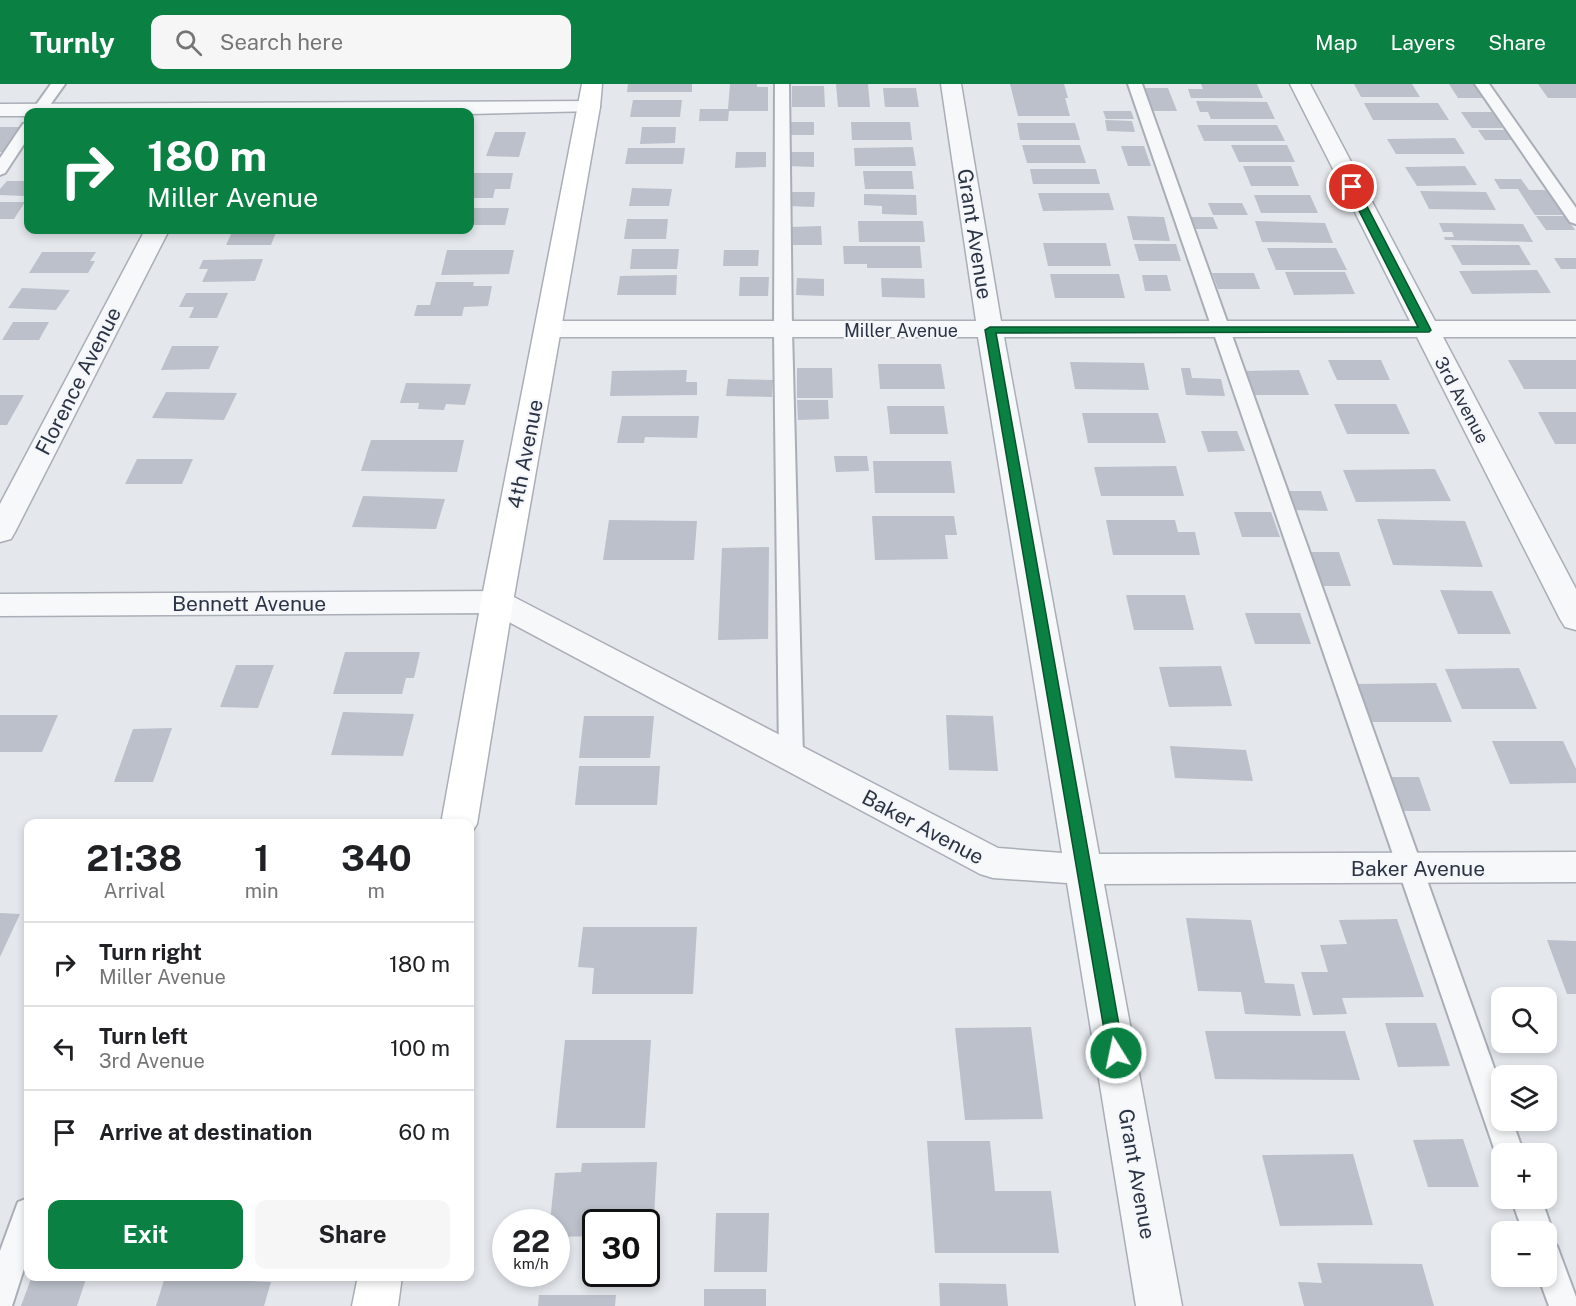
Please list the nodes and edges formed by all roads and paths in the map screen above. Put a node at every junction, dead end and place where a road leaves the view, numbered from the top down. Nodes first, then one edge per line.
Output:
1 (58, 84) edge
2 (782, 84) edge
3 (951, 84) edge
4 (1135, 84) edge
5 (1300, 84) edge
6 (1482, 84) edge
7 (590, 95) edge
8 (221, 105) edge
9 (41, 108) edge
10 (170, 108) edge
11 (0, 110) edge
12 (24, 114) edge
13 (24, 133) edge
14 (0, 170) edge
15 (1576, 219) edge
16 (155, 234) edge
17 (549, 329) junction
18 (1576, 329) edge
19 (783, 330) junction
20 (990, 330) junction
21 (1220, 330) junction
22 (1425, 330) junction
23 (0, 532) edge
24 (497, 602) junction
25 (0, 605) edge
26 (1576, 619) edge
27 (791, 757) junction
28 (460, 819) edge
29 (1576, 867) edge
30 (1411, 868) junction
31 (1084, 869) junction
32 (1506, 1143) edge
33 (24, 1224) edge
34 (379, 1281) edge
35 (1557, 1287) edge
36 (0, 1298) edge
37 (375, 1306) edge
38 (1159, 1306) edge
39 (1564, 1306) edge

1 - 9 lane
2 - 19 lane
3 - 20 street, Grant Avenue
4 - 21 lane
5 - 22 street, 3rd Avenue
6 - 15 lane
7 - 8 street
7 - 17 street, 4th Avenue
8 - 10 street
11 - 12 street
13 - 14 lane
16 - 23 street, Florence Avenue
17 - 19 street, Miller Avenue
17 - 24 street, 4th Avenue
18 - 22 street, Miller Avenue
19 - 20 street, Miller Avenue
19 - 27 lane
20 - 21 street, Miller Avenue
20 - 31 street, Grant Avenue
21 - 22 street, Miller Avenue
21 - 30 lane
22 - 26 street, 3rd Avenue
24 - 25 street, Bennett Avenue
24 - 27 street, Baker Avenue
24 - 28 street, 4th Avenue
27 - 31 street, Baker Avenue
29 - 30 street, Baker Avenue
30 - 31 street, Baker Avenue
30 - 32 lane
31 - 38 street, Grant Avenue
33 - 36 lane
34 - 37 street
35 - 39 lane

